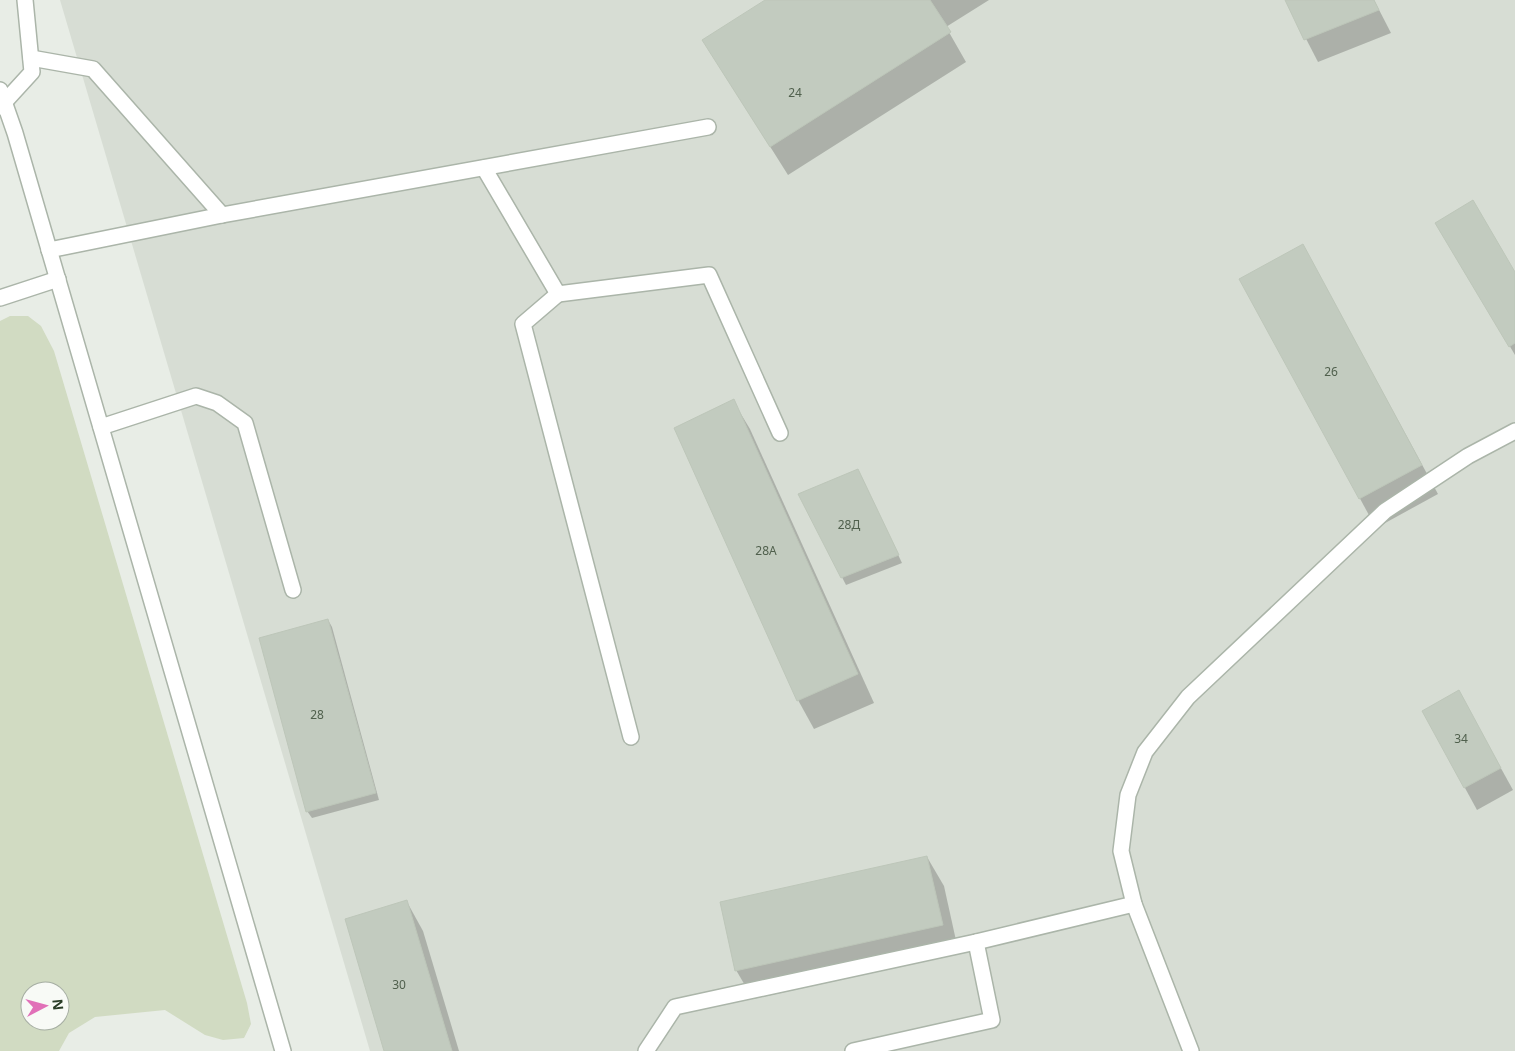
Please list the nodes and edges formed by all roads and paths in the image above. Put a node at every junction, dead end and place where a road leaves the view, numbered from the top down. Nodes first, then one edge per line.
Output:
1 (25, 0) edge
2 (31, 58) junction
3 (2, 100) edge
4 (708, 127) dead end
5 (484, 168) junction
6 (222, 215) junction
7 (49, 250) junction
8 (58, 280) junction
9 (558, 294) junction
10 (0, 298) edge
11 (101, 427) junction
12 (1515, 431) edge
13 (780, 433) dead end
14 (293, 590) dead end
15 (631, 738) dead end
16 (1134, 904) junction
17 (976, 942) junction
18 (283, 1051) edge
19 (646, 1051) edge
20 (853, 1051) edge
21 (1191, 1051) edge

1 - 2 street
2 - 3 street
2 - 6 street
3 - 7 street
4 - 5 street
5 - 6 street
5 - 9 street
6 - 7 street
7 - 8 street
8 - 10 street
8 - 11 street
9 - 13 street
9 - 15 street
11 - 14 street
11 - 18 street
12 - 16 street
16 - 17 street
16 - 21 street
17 - 19 street
17 - 20 street

